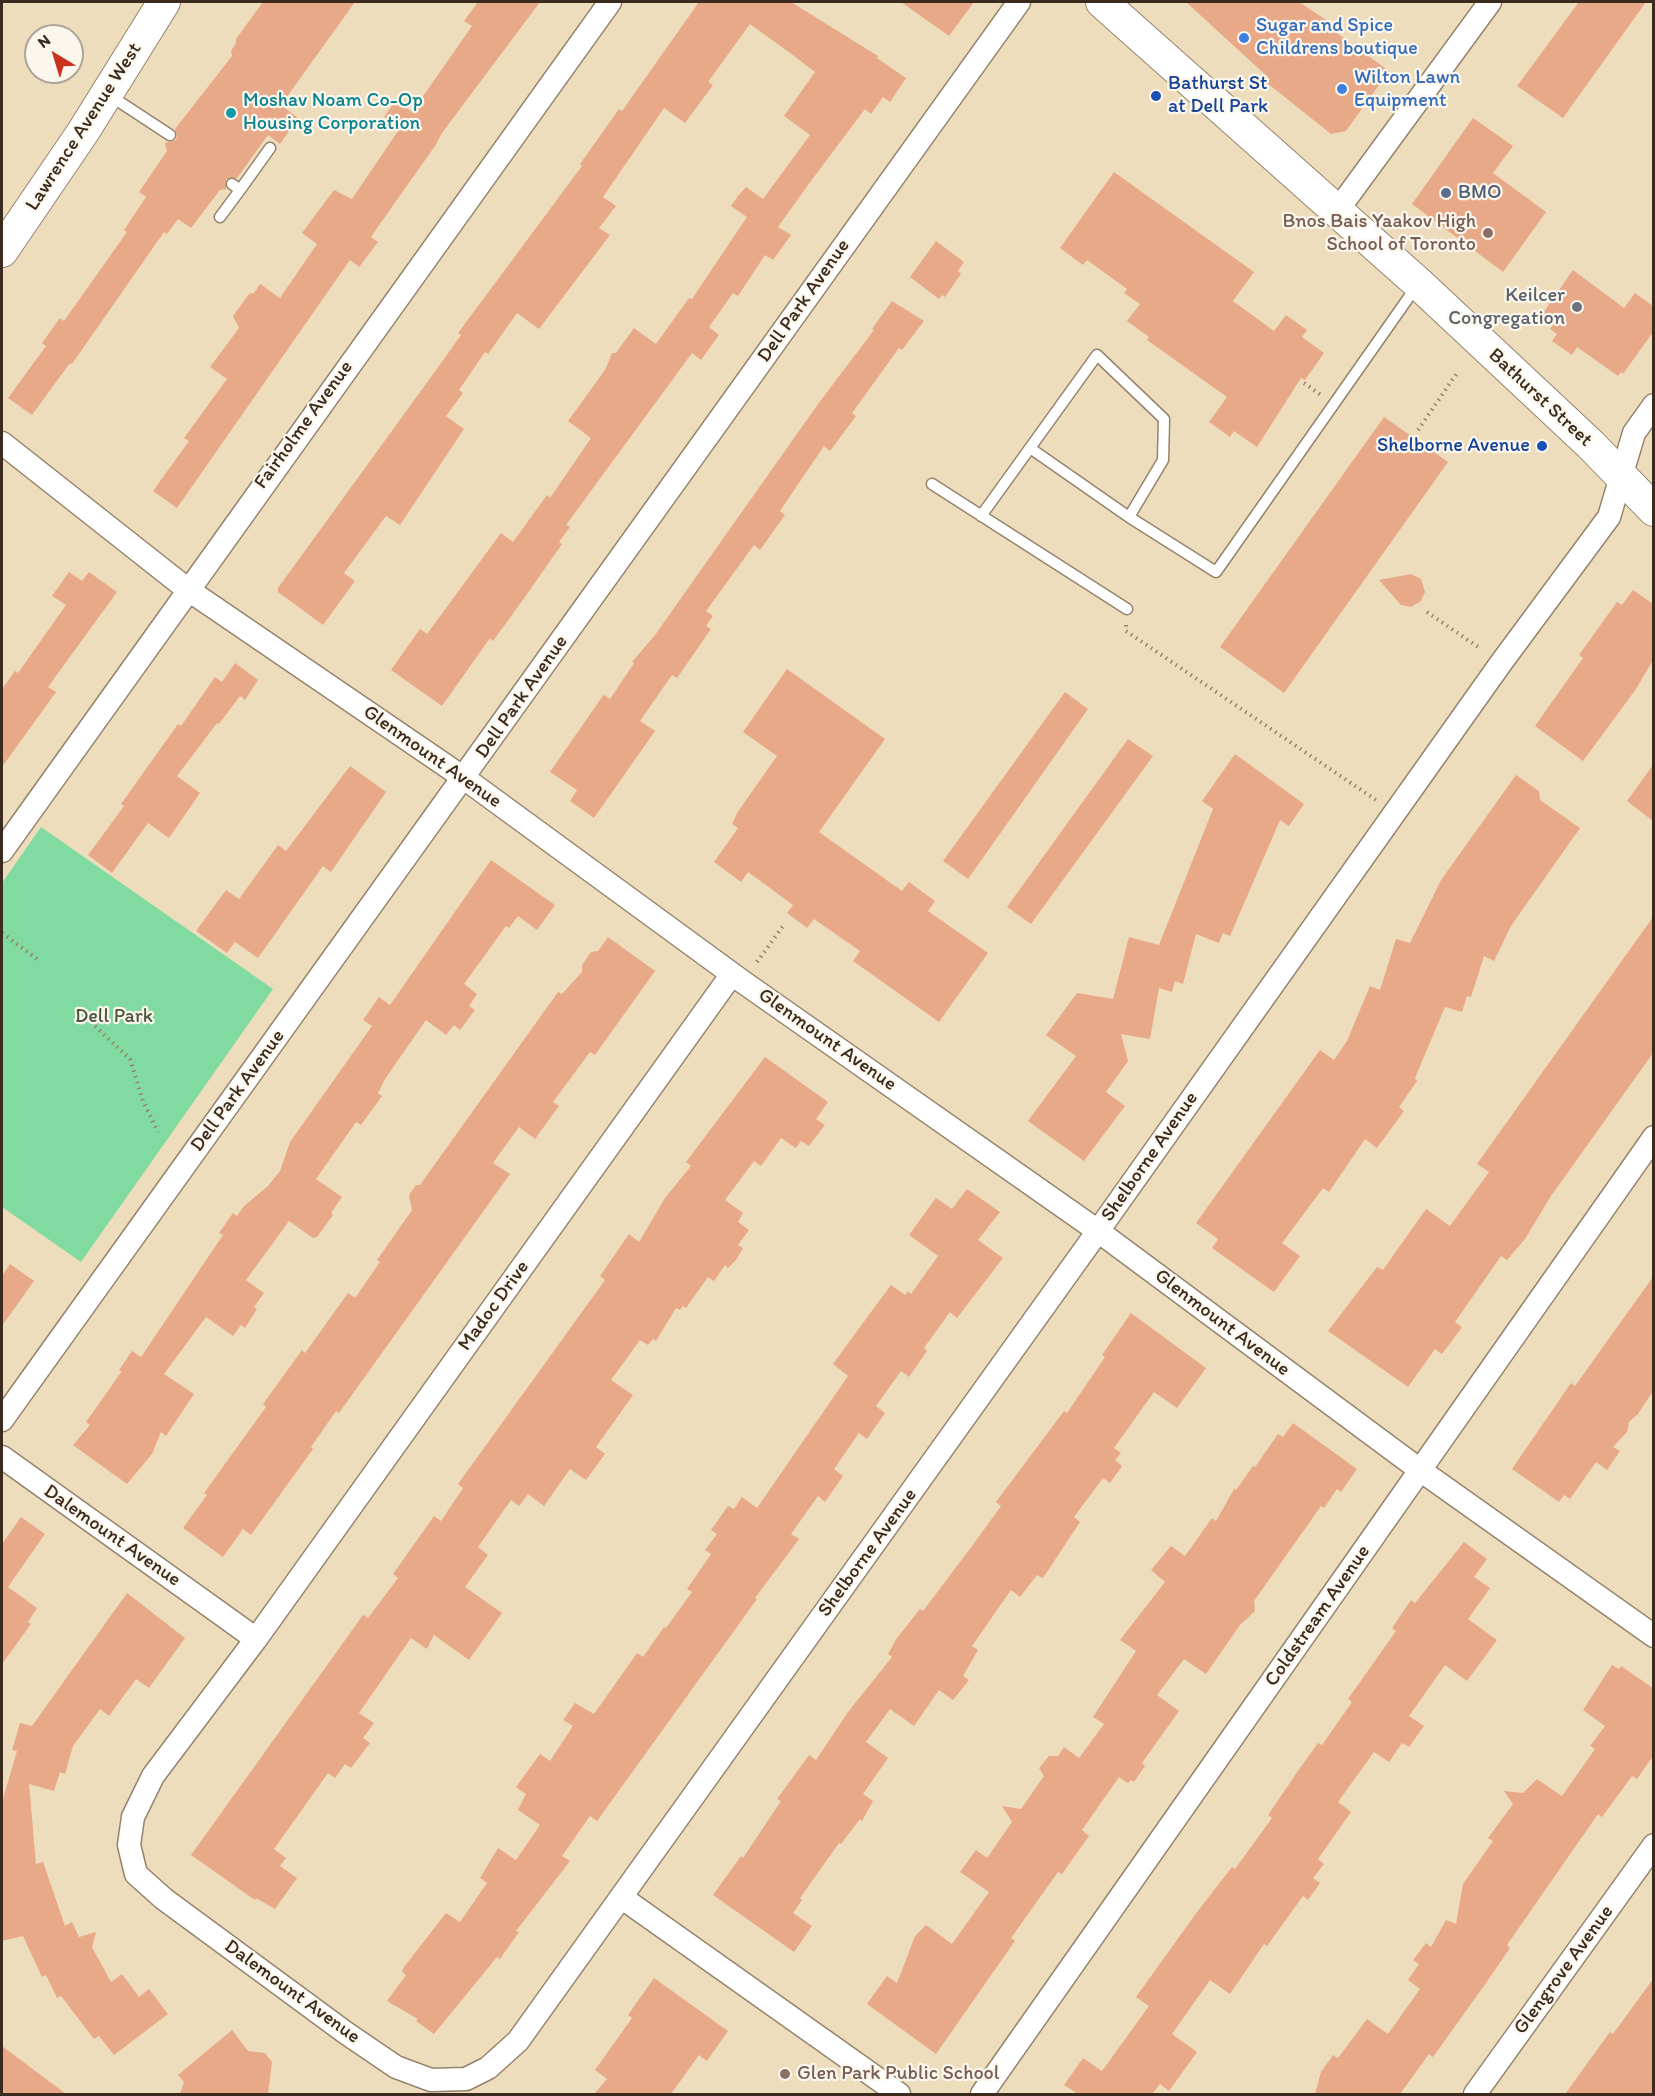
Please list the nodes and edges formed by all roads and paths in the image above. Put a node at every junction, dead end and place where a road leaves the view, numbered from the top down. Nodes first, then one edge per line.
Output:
1 (164, 2) edge
2 (609, 2) edge
3 (1019, 2) edge
4 (1102, 2) edge
5 (1490, 2) edge
6 (107, 93) junction
7 (170, 135) dead end
8 (270, 148) dead end
9 (1337, 211) junction
10 (220, 217) dead end
11 (2, 251) edge
12 (1418, 283) junction
13 (1457, 373) dead end
14 (1653, 405) edge
15 (1418, 430) dead end
16 (2, 443) edge
17 (1029, 448) junction
18 (1622, 477) junction
19 (932, 484) dead end
20 (1653, 510) edge
21 (981, 516) junction
22 (1129, 517) junction
23 (187, 589) junction
24 (1127, 609) joint
25 (1427, 612) dead end
26 (1501, 663) junction
27 (464, 778) junction
28 (1394, 812) junction
29 (2, 851) edge
30 (783, 926) dead end
31 (2, 933) edge
32 (37, 959) dead end
33 (738, 978) junction
34 (94, 1026) dead end
35 (158, 1132) dead end
36 (1653, 1137) edge
37 (1098, 1231) junction
38 (2, 1419) edge
39 (2, 1457) edge
40 (1420, 1470) junction
41 (1653, 1636) edge
42 (256, 1639) junction
43 (1653, 1845) edge
44 (621, 1897) junction
45 (899, 2094) edge
46 (982, 2094) edge
47 (1475, 2094) edge

1 - 6 main road, Lawrence Avenue West
2 - 23 street, Fairholme Avenue
3 - 27 street, Dell Park Avenue
4 - 9 main road, Bathurst Street
5 - 9 street
6 - 7 lane
6 - 11 main road, Lawrence Avenue West
8 - 10 lane
9 - 12 main road, Bathurst Street
12 - 18 main road, Bathurst Street
12 - 22 lane
13 - 15 path
14 - 18 street, Shelborne Avenue
16 - 23 street, Glenmount Avenue
17 - 21 lane
17 - 22 lane
17 - 22 lane
18 - 20 main road, Bathurst Street
18 - 26 street, Shelborne Avenue
19 - 21 lane
21 - 24 lane
23 - 27 street, Glenmount Avenue
23 - 29 street, Fairholme Avenue
24 - 28 path
25 - 26 path
26 - 28 street, Shelborne Avenue
27 - 33 street, Glenmount Avenue
27 - 38 street, Dell Park Avenue
28 - 37 street, Shelborne Avenue
30 - 33 path
31 - 32 path
33 - 37 street, Glenmount Avenue
33 - 42 street, Madoc Drive
34 - 35 path
36 - 40 street, Coldstream Avenue
37 - 40 street, Glenmount Avenue
37 - 44 street, Shelborne Avenue
39 - 42 street, Dalemount Avenue
40 - 41 street, Glenmount Avenue
40 - 46 street, Coldstream Avenue
42 - 44 street, Dalemount Avenue
43 - 47 street, Glengrove Avenue
44 - 45 street

